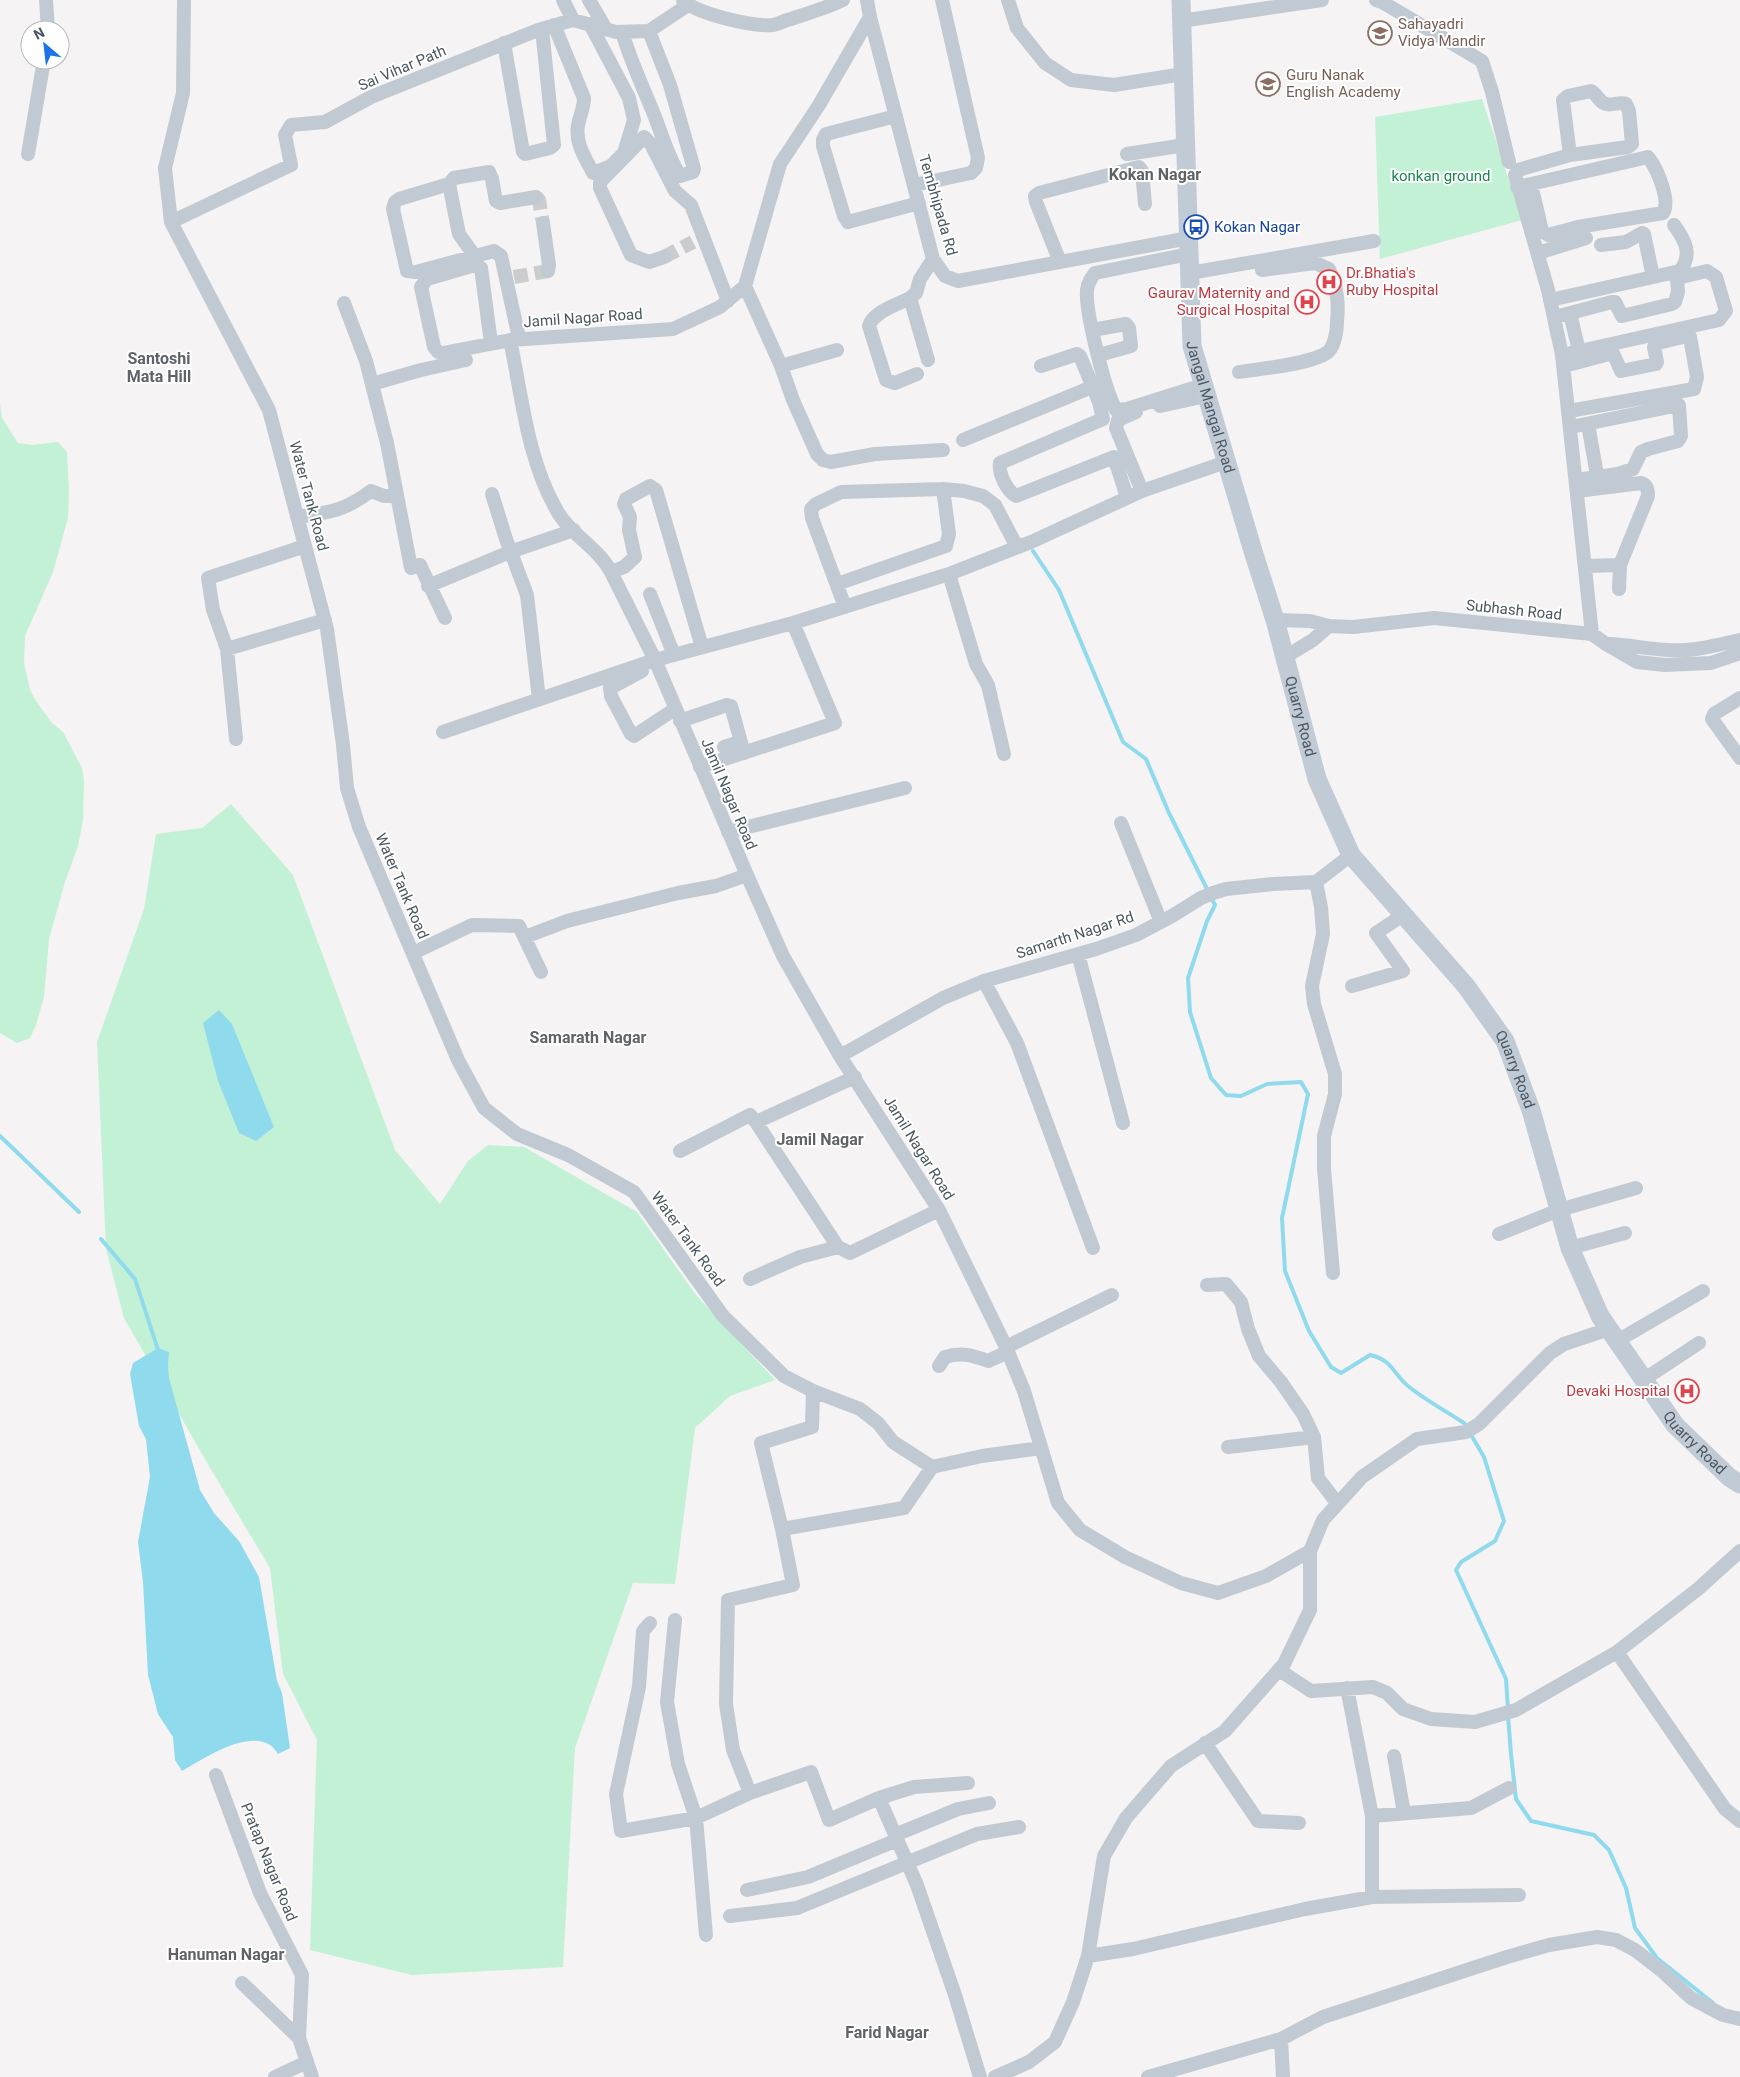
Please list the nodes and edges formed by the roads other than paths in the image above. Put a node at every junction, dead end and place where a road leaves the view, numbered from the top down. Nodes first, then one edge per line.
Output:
1 (46, 0) edge
2 (184, 0) edge
3 (564, 0) edge
4 (590, 0) edge
5 (867, 0) edge
6 (942, 0) edge
7 (1008, 0) edge
8 (1181, 0) edge
9 (1322, 0) edge
10 (1376, 0) edge
11 (838, 1) edge
12 (691, 3) edge
13 (870, 17) junction
14 (47, 20) edge
15 (573, 20) junction
16 (1181, 21) junction
17 (590, 24) junction
18 (548, 27) junction
19 (606, 29) junction
20 (649, 31) junction
21 (622, 32) junction
22 (504, 43) junction
23 (42, 70) edge
24 (1183, 74) junction
25 (896, 116) junction
26 (1185, 145) junction
27 (28, 154) dead end
28 (1127, 154) dead end
29 (1570, 155) junction
30 (1509, 162) dead end
31 (449, 184) junction
32 (1531, 184) junction
33 (914, 185) junction
34 (1517, 187) junction
35 (536, 197) dead end
36 (919, 203) junction
37 (1145, 204) dead end
38 (170, 222) junction
39 (542, 223) tunnel mouth
40 (1674, 224) dead end
41 (1586, 238) dead end
42 (1374, 241) dead end
43 (1601, 245) dead end
44 (1189, 246) junction
45 (1538, 253) junction
46 (474, 255) junction
47 (664, 257) tunnel mouth
48 (933, 258) junction
49 (1060, 262) junction
50 (1262, 266) junction
51 (548, 271) dead end
52 (1190, 273) junction
53 (1248, 273) dead end
54 (1653, 277) junction
55 (745, 286) junction
56 (910, 298) junction
57 (1550, 300) junction
58 (728, 301) junction
59 (344, 303) dead end
60 (1570, 313) junction
61 (1555, 317) junction
62 (1092, 330) junction
63 (515, 339) junction
64 (491, 343) junction
65 (837, 350) dead end
66 (1580, 351) junction
67 (1099, 355) junction
68 (466, 360) dead end
69 (928, 360) dead end
70 (1563, 361) junction
71 (781, 366) junction
72 (1041, 366) dead end
73 (1239, 372) dead end
74 (917, 374) dead end
75 (372, 384) junction
76 (1092, 388) junction
77 (1205, 390) junction
78 (1569, 411) junction
79 (1588, 424) junction
80 (1571, 427) junction
81 (963, 440) dead end
82 (943, 450) dead end
83 (1226, 462) junction
84 (1597, 476) junction
85 (1576, 485) junction
86 (943, 489) junction
87 (1142, 491) junction
88 (663, 493) dead end
89 (492, 494) dead end
90 (397, 496) junction
91 (1127, 497) junction
92 (298, 517) junction
93 (574, 530) junction
94 (305, 546) junction
95 (1017, 547) junction
96 (510, 552) junction
97 (1620, 565) junction
98 (1585, 566) junction
99 (611, 572) junction
100 (948, 574) junction
101 (837, 584) junction
102 (428, 586) junction
103 (1618, 589) dead end
104 (650, 594) dead end
105 (846, 607) junction
106 (445, 618) dead end
107 (324, 620) junction
108 (1275, 620) junction
109 (793, 623) junction
110 (1330, 626) junction
111 (1592, 634) junction
112 (1740, 640) edge
113 (1606, 644) junction
114 (706, 646) junction
115 (227, 649) junction
116 (1740, 653) edge
117 (674, 655) junction
118 (1285, 657) junction
119 (656, 662) junction
120 (1740, 698) edge
121 (539, 699) junction
122 (678, 714) junction
123 (443, 732) dead end
124 (236, 739) dead end
125 (724, 747) dead end
126 (742, 747) junction
127 (1004, 754) dead end
128 (1740, 758) edge
129 (700, 767) junction
130 (905, 788) dead end
131 (1121, 823) dead end
132 (728, 832) junction
133 (1351, 855) junction
134 (746, 875) junction
135 (1316, 882) junction
136 (1403, 914) junction
137 (1161, 922) junction
138 (525, 938) junction
139 (413, 953) junction
140 (1078, 954) junction
141 (541, 972) dead end
142 (984, 981) junction
143 (1352, 986) dead end
144 (840, 1056) junction
145 (855, 1077) junction
146 (756, 1122) junction
147 (1123, 1123) dead end
148 (680, 1151) dead end
149 (1636, 1188) dead end
150 (939, 1210) junction
151 (1560, 1210) junction
152 (1500, 1234) dead end
153 (1625, 1234) dead end
154 (838, 1247) junction
155 (1093, 1248) dead end
156 (1570, 1248) junction
157 (1333, 1273) dead end
158 (750, 1279) dead end
159 (1206, 1285) dead end
160 (1703, 1291) dead end
161 (1112, 1295) dead end
162 (1613, 1335) junction
163 (1699, 1343) dead end
164 (1007, 1349) junction
165 (939, 1366) dead end
166 (1643, 1380) junction
167 (813, 1391) junction
168 (1314, 1437) junction
169 (1228, 1447) dead end
170 (1041, 1448) junction
171 (932, 1467) junction
172 (1736, 1477) edge
173 (1337, 1503) junction
174 (782, 1530) junction
175 (1310, 1550) junction
176 (1740, 1551) edge
177 (675, 1620) dead end
178 (650, 1623) dead end
179 (1617, 1652) junction
180 (1279, 1670) junction
181 (1347, 1688) junction
182 (1205, 1743) junction
183 (1394, 1756) dead end
184 (216, 1774) dead end
185 (968, 1783) dead end
186 (1510, 1788) dead end
187 (750, 1793) junction
188 (879, 1798) junction
189 (989, 1803) dead end
190 (1404, 1813) junction
191 (1372, 1816) junction
192 (696, 1818) junction
193 (1740, 1821) edge
194 (1299, 1823) dead end
195 (1019, 1827) dead end
196 (896, 1837) junction
197 (907, 1862) junction
198 (747, 1890) dead end
199 (1520, 1895) dead end
200 (1372, 1898) junction
201 (730, 1916) dead end
202 (706, 1935) dead end
203 (1088, 1956) junction
204 (242, 1983) dead end
205 (1740, 2019) edge
206 (299, 2038) junction
207 (1281, 2039) junction
208 (307, 2062) junction
209 (275, 2077) edge
210 (312, 2077) edge
211 (980, 2077) edge
212 (995, 2077) edge
213 (1148, 2077) edge
214 (1283, 2077) edge

1 - 14 street
2 - 38 street, Water Tank Road
3 - 15 street
4 - 19 street
5 - 13 street
6 - 33 street
7 - 24 street
8 - 16 main road, Jangal Mangal Road
9 - 16 street
10 - 30 street
11 - 12 street
12 - 20 street
13 - 25 street, Tembhipada Rd
13 - 55 street
15 - 17 street, Sai Vihar Path
15 - 18 street, Sai Vihar Path
16 - 24 main road, Jangal Mangal Road
17 - 18 street
17 - 19 street, Sai Vihar Path
18 - 22 street, Sai Vihar Path
18 - 22 street
19 - 21 street, Sai Vihar Path
20 - 21 street, Sai Vihar Path
20 - 21 street
22 - 38 street, Sai Vihar Path
23 - 27 street
24 - 26 main road, Jangal Mangal Road
25 - 33 street, Tembhipada Rd
25 - 36 street
26 - 28 street
26 - 44 main road, Jangal Mangal Road
29 - 29 street
29 - 34 street
31 - 35 street
31 - 46 street
31 - 46 street
32 - 32 street
32 - 34 street
33 - 36 street, Tembhipada Rd
34 - 45 street
36 - 48 street, Tembhipada Rd
37 - 49 street
38 - 92 street, Water Tank Road
39 - 51 street
40 - 54 street
41 - 45 street
42 - 50 street
43 - 54 street
44 - 49 street, Tembhipada Rd
44 - 52 main road, Jangal Mangal Road
44 - 62 street
45 - 57 street
46 - 63 street
47 - 58 street
48 - 49 street, Tembhipada Rd
48 - 56 street
50 - 52 street
50 - 53 street
50 - 73 street
52 - 77 main road, Jangal Mangal Road
54 - 57 street
55 - 58 street, Jamil Nagar Road
55 - 71 street
56 - 69 street
56 - 74 street
57 - 61 street
58 - 63 street, Jamil Nagar Road
59 - 75 street
60 - 61 street
60 - 66 street
60 - 66 street
61 - 70 street
62 - 67 street
62 - 67 street
63 - 64 street
63 - 93 street, Jamil Nagar Road
64 - 64 street
65 - 71 street
66 - 70 street
67 - 77 street
68 - 75 street
70 - 78 street
70 - 78 street
71 - 82 street
72 - 76 street
75 - 90 street
76 - 81 street
76 - 91 street
77 - 83 main road, Jangal Mangal Road
77 - 87 street
78 - 80 street
79 - 80 street
79 - 84 street
79 - 84 street
80 - 85 street
83 - 87 street
83 - 108 main road, Jangal Mangal Road
84 - 85 street
85 - 97 street
85 - 98 street
86 - 95 street
86 - 101 street
86 - 101 street
87 - 91 street
88 - 114 street
89 - 96 street
90 - 92 street
90 - 102 street
91 - 95 street
92 - 94 street, Water Tank Road
93 - 96 street
93 - 99 street, Jamil Nagar Road
94 - 107 street, Water Tank Road
94 - 115 street
95 - 100 street
96 - 102 street
96 - 121 street
97 - 98 street
97 - 103 street
98 - 111 street
99 - 114 street
99 - 119 street, Jamil Nagar Road
100 - 105 street
100 - 127 street
101 - 105 street
102 - 106 street
104 - 117 street
105 - 109 street
107 - 115 street
107 - 139 street, Water Tank Road
108 - 110 street, Subhash Road
108 - 118 main road, Jangal Mangal Road
109 - 114 street
109 - 126 street
110 - 111 street, Subhash Road
110 - 118 street
111 - 113 street, Subhash Road
112 - 113 street
113 - 116 street, Subhash Road
114 - 117 street
115 - 124 street
117 - 119 street
118 - 133 main road, Quarry Road
119 - 121 street
119 - 122 street, Jamil Nagar Road
119 - 122 street
120 - 128 street
121 - 123 street
122 - 126 street
122 - 129 street, Jamil Nagar Road
125 - 126 street
126 - 129 street
129 - 132 street, Jamil Nagar Road
130 - 132 street
131 - 137 street
132 - 134 street, Jamil Nagar Road
133 - 135 street
133 - 136 main road, Quarry Road
134 - 138 street
134 - 144 street, Jamil Nagar Road
135 - 137 street, Samarth Nagar Rd
135 - 157 street
136 - 143 street
136 - 151 main road, Quarry Road
137 - 140 street, Samarth Nagar Rd
138 - 139 street
138 - 141 street
139 - 167 street, Water Tank Road
140 - 142 street, Samarth Nagar Rd
140 - 147 street
142 - 144 street, Samarth Nagar Rd
142 - 155 street
144 - 145 street, Jamil Nagar Road
145 - 146 street
145 - 150 street, Jamil Nagar Road
146 - 148 street
146 - 154 street
149 - 151 street
150 - 154 street
150 - 164 street, Jamil Nagar Road
151 - 152 street
151 - 156 main road, Quarry Road
153 - 156 street
154 - 158 street
156 - 162 main road, Quarry Road
159 - 168 street
160 - 162 street
161 - 164 street
162 - 166 main road, Quarry Road
162 - 173 street
163 - 166 street
164 - 165 street
164 - 170 street, Jamil Nagar Road
166 - 172 main road, Quarry Road
167 - 171 street, Water Tank Road
167 - 174 street
168 - 169 street
168 - 173 street
170 - 171 street
170 - 175 street, Jamil Nagar Road
171 - 174 street
173 - 175 street
174 - 187 street
175 - 180 street
176 - 179 street
177 - 192 street
178 - 192 street
179 - 181 street
179 - 193 street
180 - 181 street
180 - 182 street
181 - 191 street
182 - 194 street
182 - 203 street
183 - 190 street
184 - 206 street, Pratap Nagar Road
185 - 188 street
186 - 190 street
187 - 188 street
187 - 192 street
188 - 196 street
189 - 196 street
190 - 191 street
191 - 200 street
192 - 202 street
195 - 197 street
196 - 197 street
196 - 198 street
197 - 201 street
197 - 211 street
199 - 200 street
200 - 203 street
203 - 212 street
204 - 206 street
205 - 207 street
206 - 208 street, Pratap Nagar Road
207 - 213 street
207 - 214 street
208 - 209 street
208 - 210 street, Pratap Nagar Road

